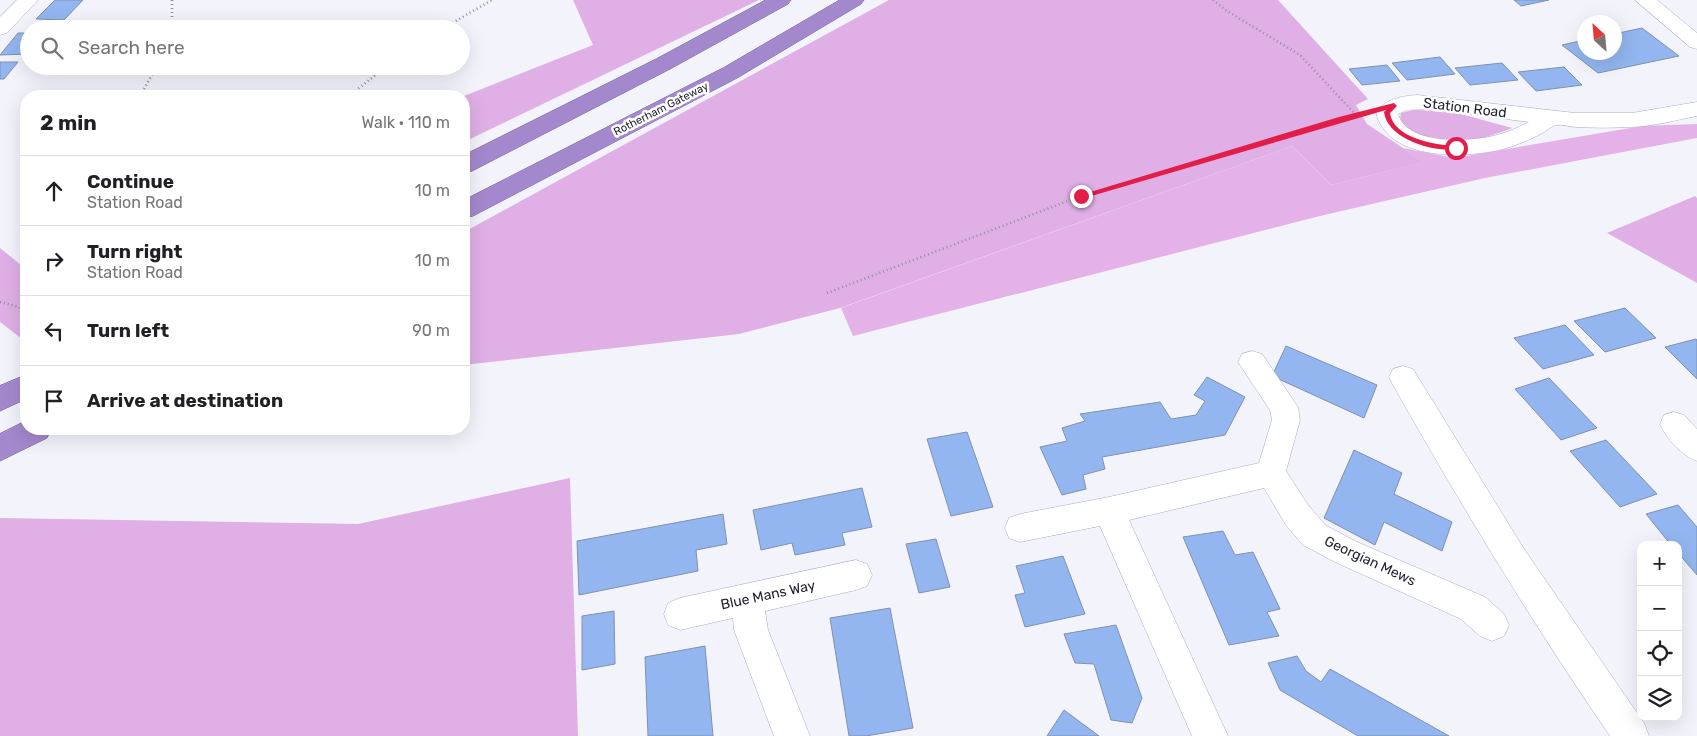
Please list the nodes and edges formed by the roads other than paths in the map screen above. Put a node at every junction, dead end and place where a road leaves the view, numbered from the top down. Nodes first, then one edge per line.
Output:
1 (28, 0) edge
2 (781, 0) edge
3 (854, 0) edge
4 (1645, 0) edge
5 (0, 29) edge
6 (1697, 43) edge
7 (1697, 109) edge
8 (1552, 117) junction
9 (470, 162) edge
10 (470, 207) edge
11 (1252, 362) dead end
12 (1403, 378) dead end
13 (20, 389) edge
14 (0, 399) edge
15 (1674, 424) dead end
16 (25, 435) edge
17 (0, 448) edge
18 (1697, 448) edge
19 (1271, 473) junction
20 (1110, 511) junction
21 (1020, 528) dead end
22 (856, 575) dead end
23 (748, 600) junction
24 (680, 614) dead end
25 (1492, 625) dead end
26 (792, 736) edge
27 (1210, 736) edge
28 (1631, 736) edge

1 - 5 street
2 - 9 highway
3 - 10 highway, Rotherham Gateway
4 - 6 street
7 - 8 street, Station Road
8 - 8 street, Station Road
11 - 19 street
12 - 28 street
13 - 14 highway
15 - 18 street
16 - 17 highway
19 - 20 street
19 - 25 street, Georgian Mews
20 - 21 street
20 - 27 street
22 - 23 street, Blue Mans Way
23 - 24 street, Blue Mans Way
23 - 26 street

